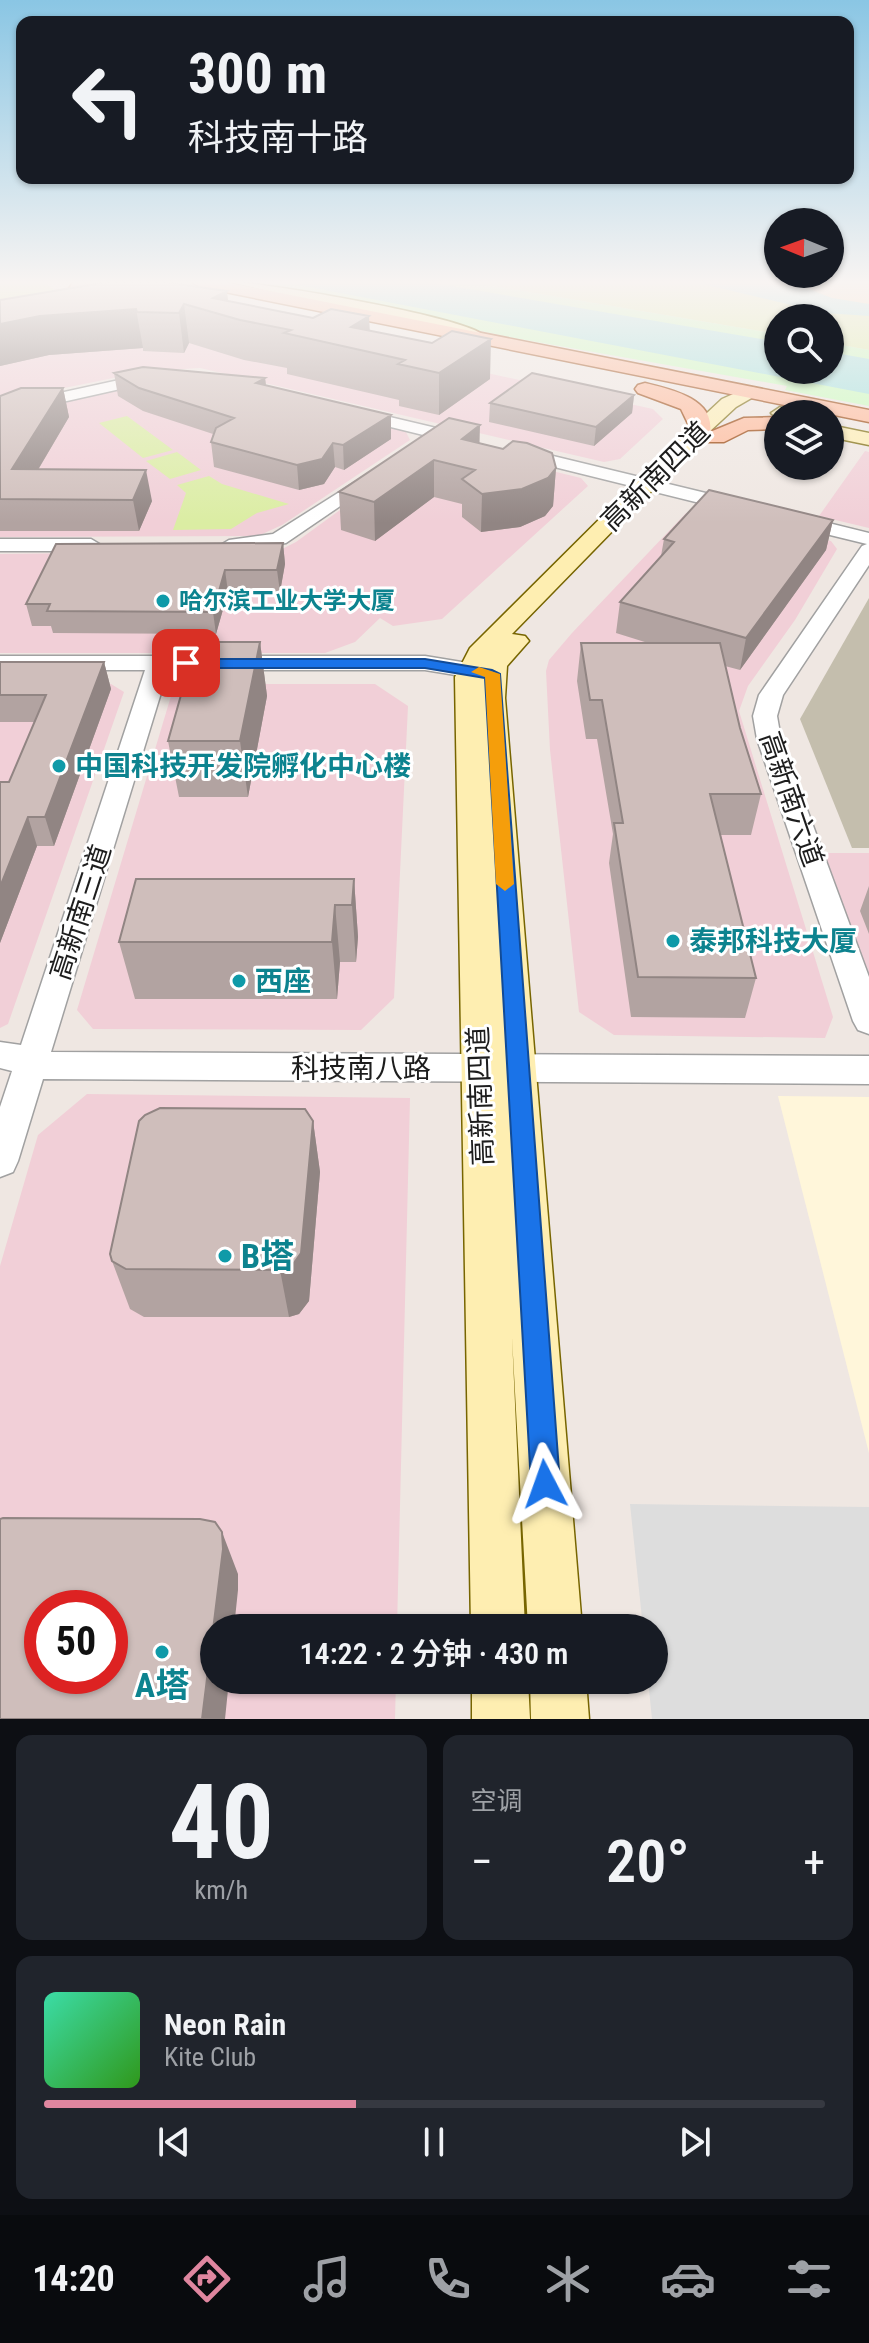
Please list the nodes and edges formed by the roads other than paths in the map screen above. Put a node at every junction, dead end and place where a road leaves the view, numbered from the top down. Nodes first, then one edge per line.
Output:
1 (523, 362) edge
2 (584, 362) edge
3 (170, 376) edge
4 (624, 383) junction
5 (741, 401) junction
6 (764, 408) edge
7 (341, 410) edge
8 (0, 411) edge
9 (864, 415) edge
10 (764, 423) edge
11 (844, 426) edge
12 (869, 431) edge
13 (436, 433) junction
14 (708, 433) junction
15 (844, 434) edge
16 (869, 439) edge
17 (478, 443) edge
18 (414, 448) edge
19 (506, 450) edge
20 (381, 471) edge
21 (655, 486) junction
22 (869, 539) edge
23 (0, 545) edge
24 (111, 545) edge
25 (206, 546) edge
26 (869, 550) edge
27 (0, 663) edge
28 (158, 668) junction
29 (0, 672) edge
30 (480, 675) junction
31 (869, 1021) edge
32 (15, 1060) edge
33 (499, 1068) junction
34 (869, 1070) edge
35 (0, 1161) edge
36 (498, 1614) edge
37 (554, 1614) edge
38 (500, 1694) edge
39 (559, 1694) edge
40 (501, 1719) edge
41 (560, 1719) edge

1 - 4 main road
2 - 5 main road
3 - 8 street
4 - 5 main road
4 - 14 main road
5 - 6 main road
5 - 9 main road
5 - 14 main road, 高新南四道
7 - 13 street
10 - 14 main road
11 - 12 main road
13 - 17 street
13 - 18 street
14 - 21 main road, 高新南四道
15 - 16 main road
19 - 21 street
20 - 25 street
21 - 22 street
21 - 30 main road, 高新南四道
23 - 24 street
26 - 31 street, 高新南六道
27 - 28 street
28 - 29 street
28 - 30 street
28 - 32 street, 高新南三道
30 - 33 main road, 高新南四道
30 - 33 main road, 高新南四道
32 - 33 street, 科技南八路
32 - 35 street, 高新南三道
33 - 34 street, 科技南八路
33 - 36 main road, 高新南四道
33 - 37 main road, 高新南四道
38 - 40 main road
39 - 41 main road

